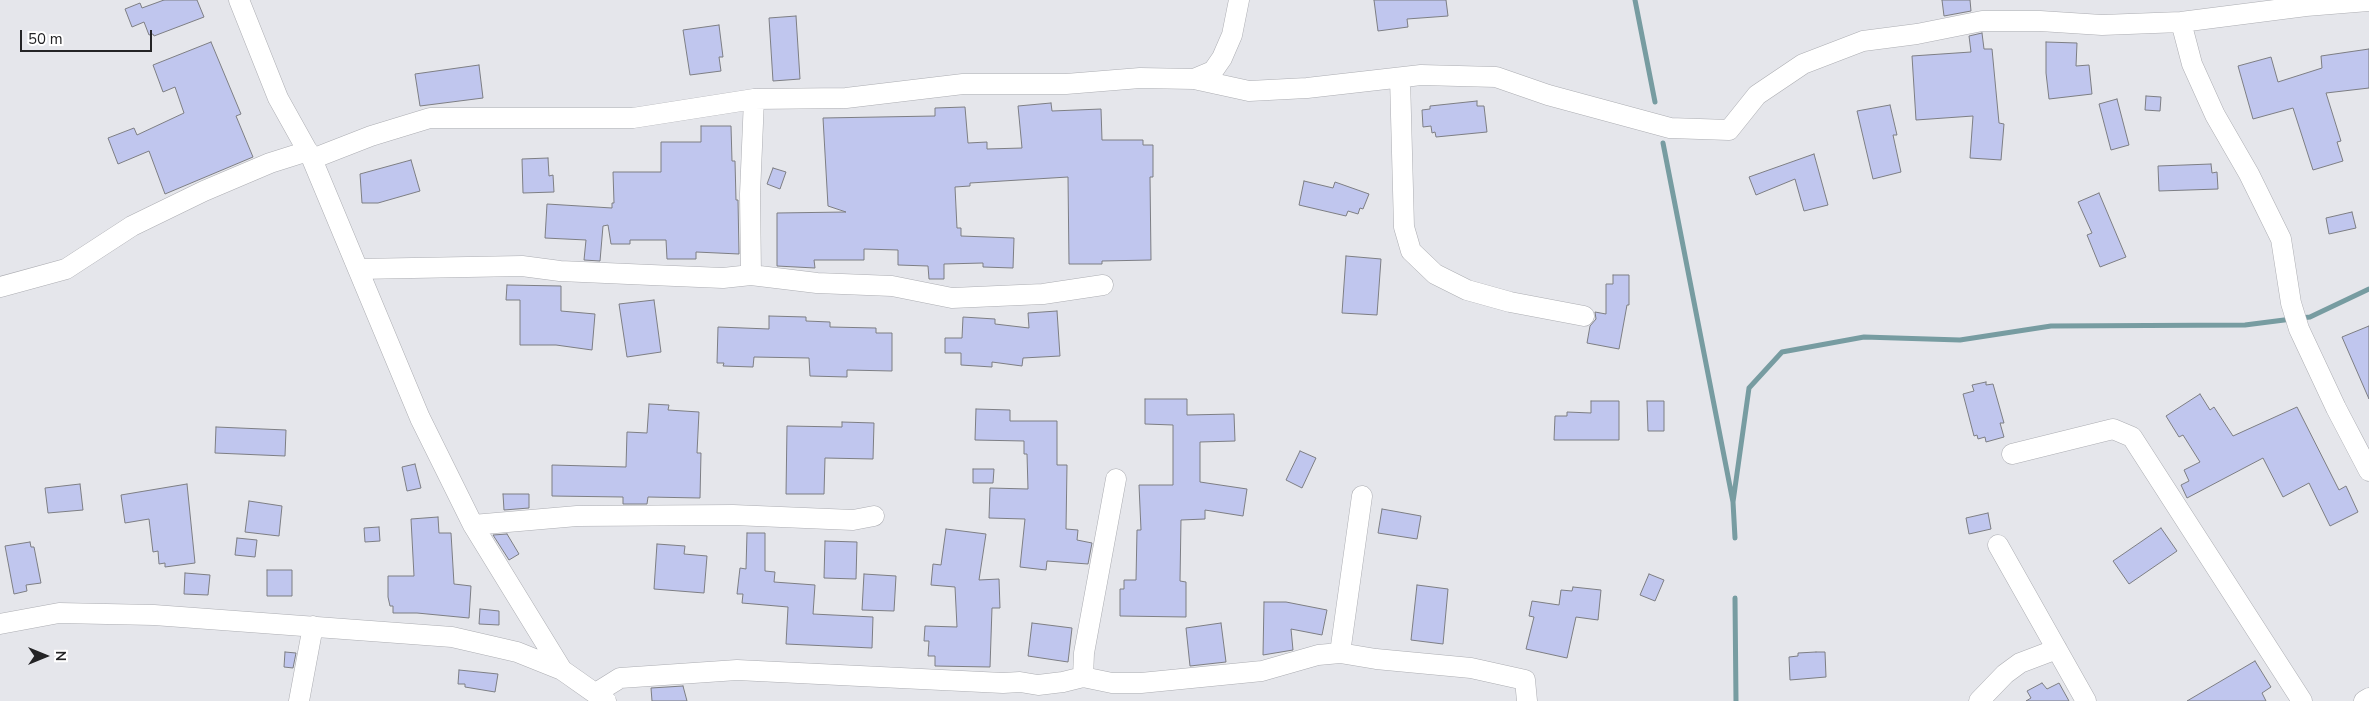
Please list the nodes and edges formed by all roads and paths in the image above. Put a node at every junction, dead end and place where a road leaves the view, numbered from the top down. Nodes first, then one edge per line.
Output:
1 (239, 0) edge
2 (1239, 0) edge
3 (2369, 1) edge
4 (2181, 22) junction
5 (1400, 78) junction
6 (1194, 79) junction
7 (754, 99) junction
8 (310, 155) junction
9 (358, 269) junction
10 (750, 275) junction
11 (1103, 285) dead end
12 (0, 287) edge
13 (1584, 316) dead end
14 (2012, 454) dead end
15 (2369, 471) edge
16 (1116, 479) dead end
17 (1362, 496) dead end
18 (874, 516) dead end
19 (473, 525) junction
20 (1998, 546) dead end
21 (0, 624) edge
22 (313, 626) junction
23 (2057, 649) junction
24 (1340, 653) junction
25 (562, 670) junction
26 (1083, 677) junction
27 (601, 697) edge
28 (2369, 698) edge
29 (299, 701) edge
30 (1527, 701) edge
31 (1979, 701) edge
32 (2086, 701) edge
33 (2302, 701) edge
34 (2364, 701) edge

1 - 8 street
2 - 6 street
3 - 4 street
4 - 5 street
4 - 15 street
5 - 6 street
5 - 13 street
6 - 7 street
7 - 8 street
7 - 10 street
8 - 9 street
8 - 12 street
9 - 10 street
9 - 19 street
10 - 11 street
14 - 33 street
16 - 26 street
17 - 24 street
18 - 19 street
19 - 25 street
20 - 23 street
21 - 22 street
22 - 25 street
22 - 29 street
23 - 31 street
23 - 32 street
24 - 26 street
24 - 30 street
25 - 27 street
26 - 27 street
28 - 34 street

